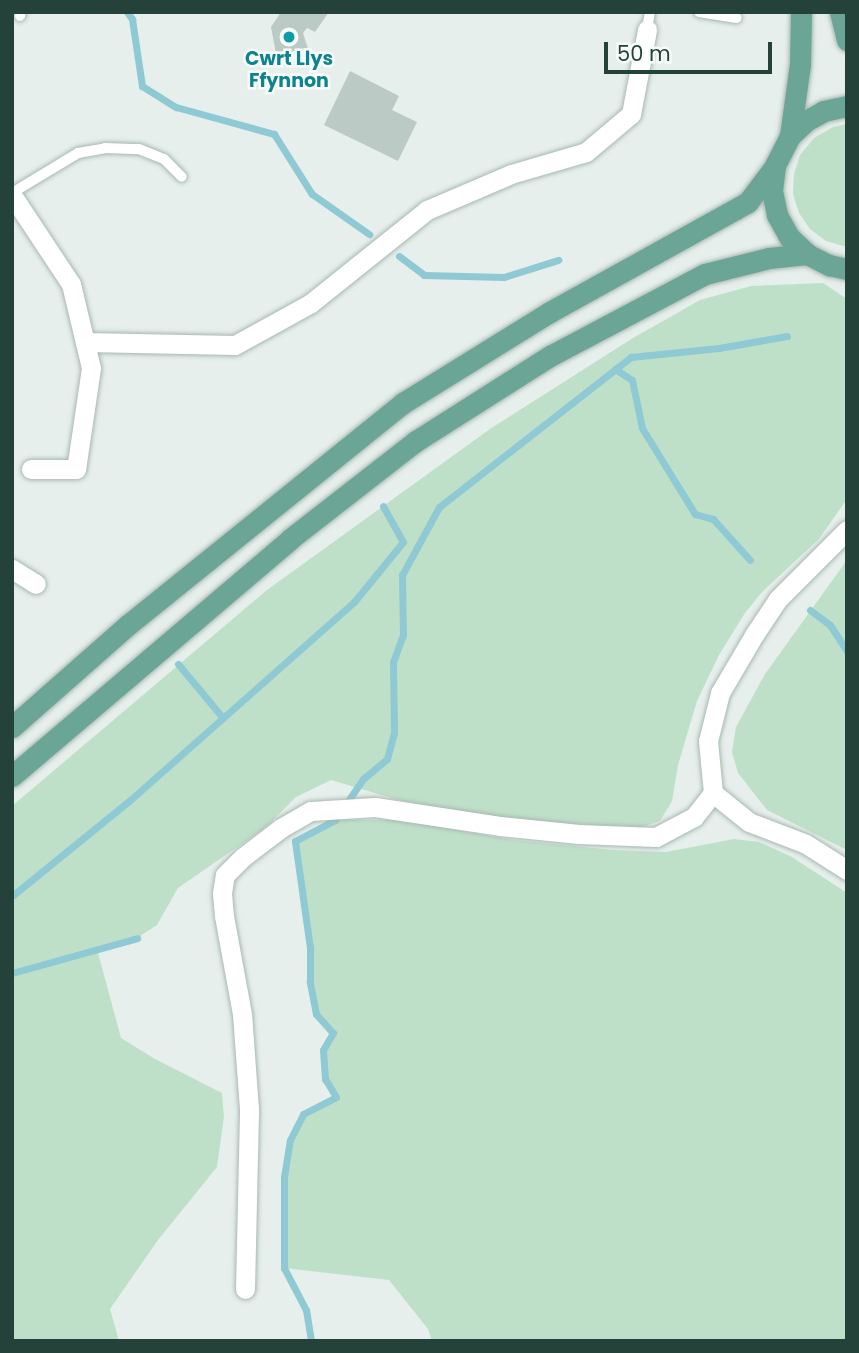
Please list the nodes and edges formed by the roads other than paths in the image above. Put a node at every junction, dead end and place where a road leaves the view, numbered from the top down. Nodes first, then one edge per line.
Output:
1 (699, 12) edge
2 (802, 12) edge
3 (839, 12) edge
4 (737, 18) dead end
5 (648, 21) edge
6 (847, 40) edge
7 (847, 106) edge
8 (790, 136) junction
9 (775, 166) junction
10 (182, 177) dead end
11 (12, 194) edge
12 (807, 254) junction
13 (847, 269) edge
14 (85, 342) junction
15 (31, 469) dead end
16 (847, 530) edge
17 (12, 569) edge
18 (36, 584) dead end
19 (12, 727) edge
20 (12, 776) edge
21 (713, 793) junction
22 (847, 870) edge
23 (245, 1289) dead end

1 - 4 lane
2 - 8 main road
3 - 6 main road
5 - 14 street
7 - 8 main road
8 - 9 main road
9 - 12 main road
9 - 19 main road
10 - 11 lane
11 - 14 street
12 - 13 main road
12 - 20 main road
14 - 15 street
16 - 21 street
17 - 18 street
21 - 22 street
21 - 23 street

